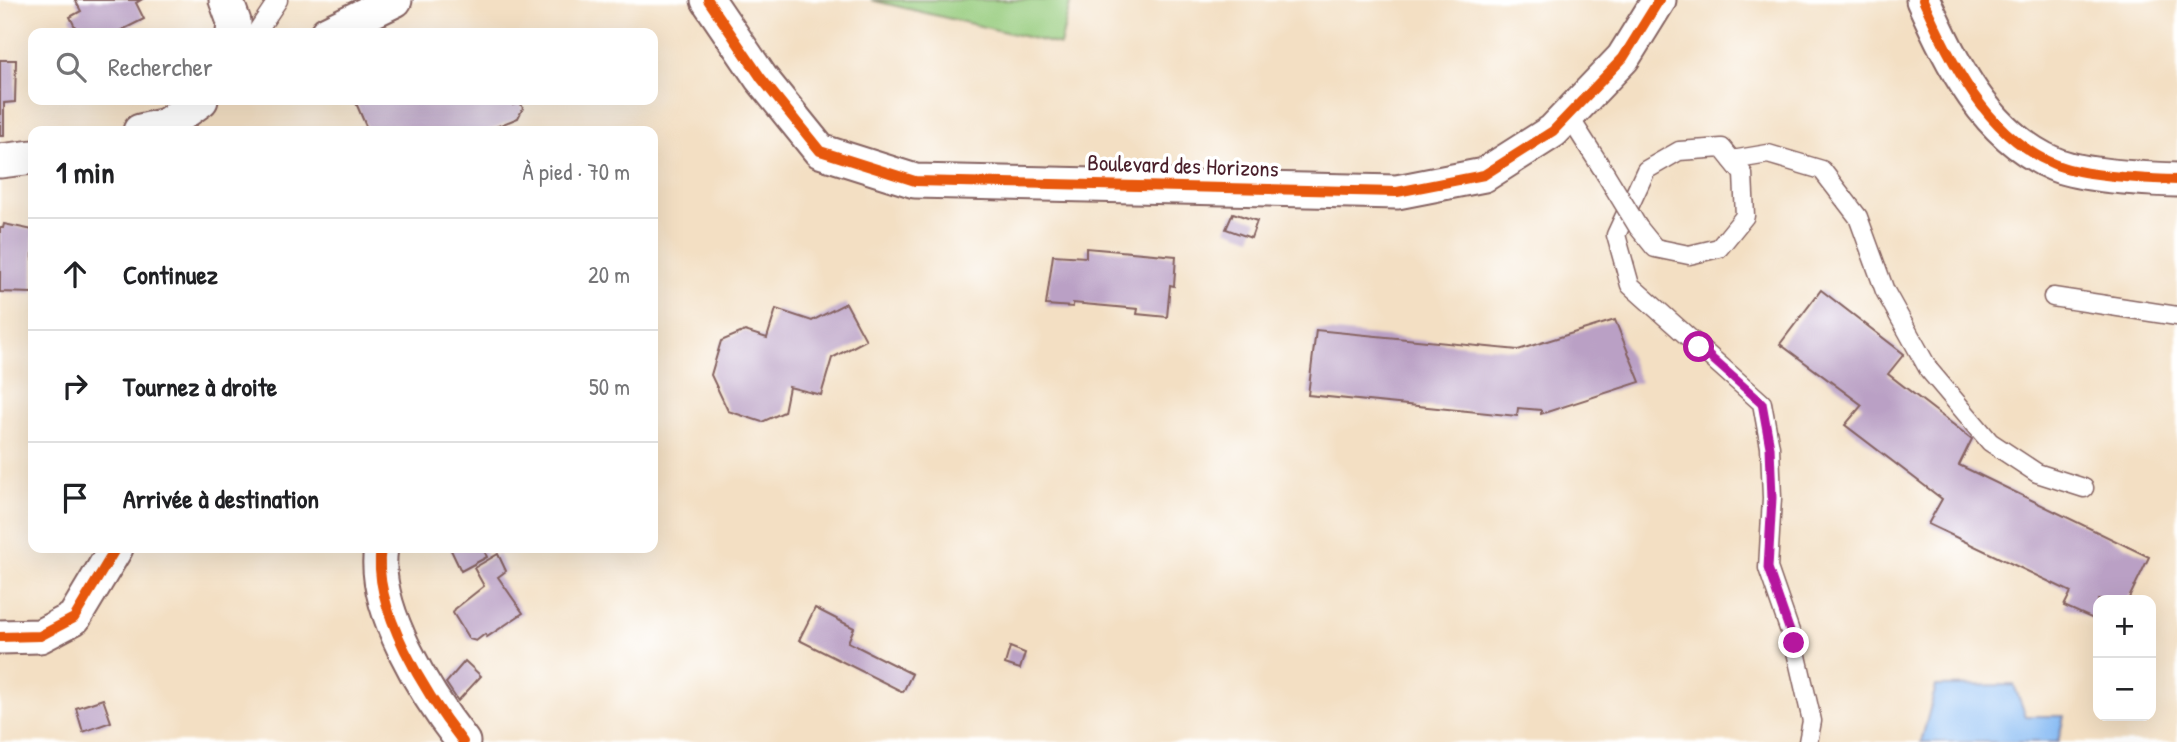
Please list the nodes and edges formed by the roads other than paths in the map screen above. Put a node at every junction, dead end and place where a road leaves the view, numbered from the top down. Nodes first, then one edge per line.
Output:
1 (226, 0) edge
2 (278, 0) edge
3 (396, 0) edge
4 (708, 0) edge
5 (1660, 0) edge
6 (1923, 0) edge
7 (233, 28) edge
8 (259, 28) edge
9 (337, 28) edge
10 (194, 105) edge
11 (1569, 115) junction
12 (162, 126) edge
13 (28, 158) edge
14 (1732, 160) junction
15 (0, 161) edge
16 (2177, 180) edge
17 (2053, 297) dead end
18 (2177, 316) edge
19 (2084, 488) dead end
20 (113, 553) edge
21 (380, 553) edge
22 (0, 637) edge
23 (463, 742) edge
24 (1808, 742) edge

1 - 7 street
2 - 8 lane
3 - 9 street
4 - 11 street, Boulevard des Horizons
5 - 11 street, Boulevard des Horizons
6 - 16 street
10 - 12 street
11 - 14 lane, bridge
13 - 15 street
14 - 19 lane
14 - 24 lane
17 - 18 lane
20 - 22 street
21 - 23 street

